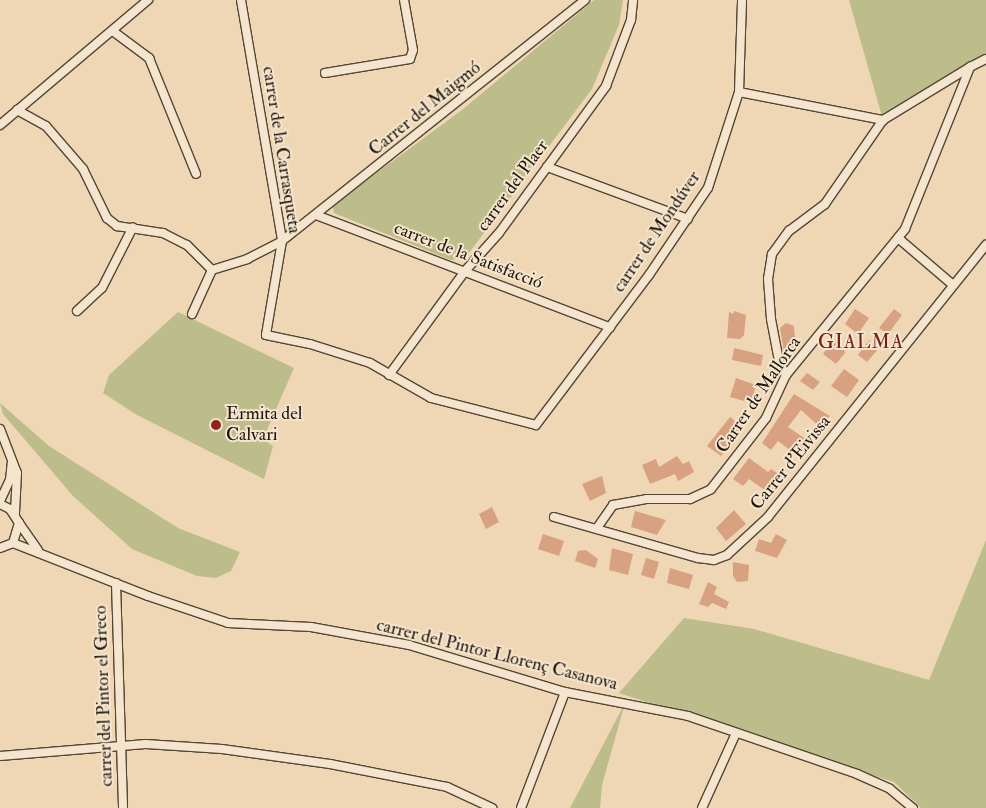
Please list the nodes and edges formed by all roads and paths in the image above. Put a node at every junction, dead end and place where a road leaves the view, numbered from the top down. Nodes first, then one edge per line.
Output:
1 (148, 0) edge
2 (241, 0) edge
3 (404, 0) edge
4 (586, 0) edge
5 (634, 0) edge
6 (742, 0) edge
7 (114, 32) junction
8 (986, 59) edge
9 (970, 68) junction
10 (325, 72) dead end
11 (739, 92) junction
12 (17, 110) junction
13 (883, 120) junction
14 (0, 125) edge
15 (546, 167) junction
16 (196, 174) dead end
17 (316, 215) junction
18 (688, 219) junction
19 (133, 226) junction
20 (898, 238) junction
21 (282, 241) junction
22 (986, 245) edge
23 (212, 270) junction
24 (465, 271) junction
25 (953, 285) junction
26 (77, 311) dead end
27 (192, 314) dead end
28 (610, 327) junction
29 (389, 375) junction
30 (786, 375) junction
31 (0, 429) edge
32 (4, 439) junction
33 (0, 448) edge
34 (12, 460) junction
35 (1, 502) edge
36 (15, 513) junction
37 (554, 517) dead end
38 (19, 523) junction
39 (597, 528) junction
40 (12, 543) junction
41 (1, 549) edge
42 (38, 550) junction
43 (116, 583) junction
44 (565, 692) junction
45 (736, 733) junction
46 (121, 748) junction
47 (0, 756) edge
48 (123, 808) edge
49 (492, 808) edge
50 (521, 808) edge
51 (702, 808) edge
52 (913, 808) edge

1 - 7 street
2 - 21 street, carrer de la Carrasqueta
3 - 10 street
4 - 17 street, Carrer del Maigmó
5 - 15 street, carrer del Plaer
6 - 11 street, carrer de Mondúver
7 - 12 street
7 - 16 street
8 - 9 street
9 - 13 street
9 - 20 street, Carrer de Mallorca
11 - 13 street
11 - 18 street, carrer de Mondúver
12 - 14 street
12 - 19 street
13 - 30 street
15 - 18 street
15 - 24 street, carrer del Plaer
17 - 21 street, Carrer del Maigmó
17 - 24 street, carrer de la Satisfacció
18 - 28 street, carrer de Mondúver
19 - 23 street
19 - 26 street
20 - 25 street
20 - 30 street, Carrer de Mallorca
21 - 23 street, Carrer del Maigmó
21 - 29 street, carrer de la Carrasqueta
22 - 25 street, Carrer d'Eivissa
23 - 27 street
24 - 28 street, carrer de la Satisfacció
24 - 29 street, carrer del Plaer
25 - 39 street, Carrer d'Eivissa
28 - 29 street, carrer de Mondúver
30 - 39 street, Carrer de Mallorca
31 - 32 street
32 - 33 street
32 - 34 street
34 - 35 street
34 - 36 street
35 - 36 street
36 - 38 street
37 - 39 street, Carrer d'Eivissa
38 - 40 street
38 - 42 street
40 - 41 street
40 - 42 street, carrer del Pintor Llorenç Casanova
42 - 43 street, carrer del Pintor Llorenç Casanova
43 - 44 street, carrer del Pintor Llorenç Casanova
43 - 46 street, carrer del Pintor el Greco
44 - 45 street, carrer del Pintor Llorenç Casanova
44 - 50 street
45 - 51 street
45 - 52 street, carrer del Pintor Llorenç Casanova
46 - 47 street
46 - 48 street, carrer del Pintor el Greco
46 - 49 street

